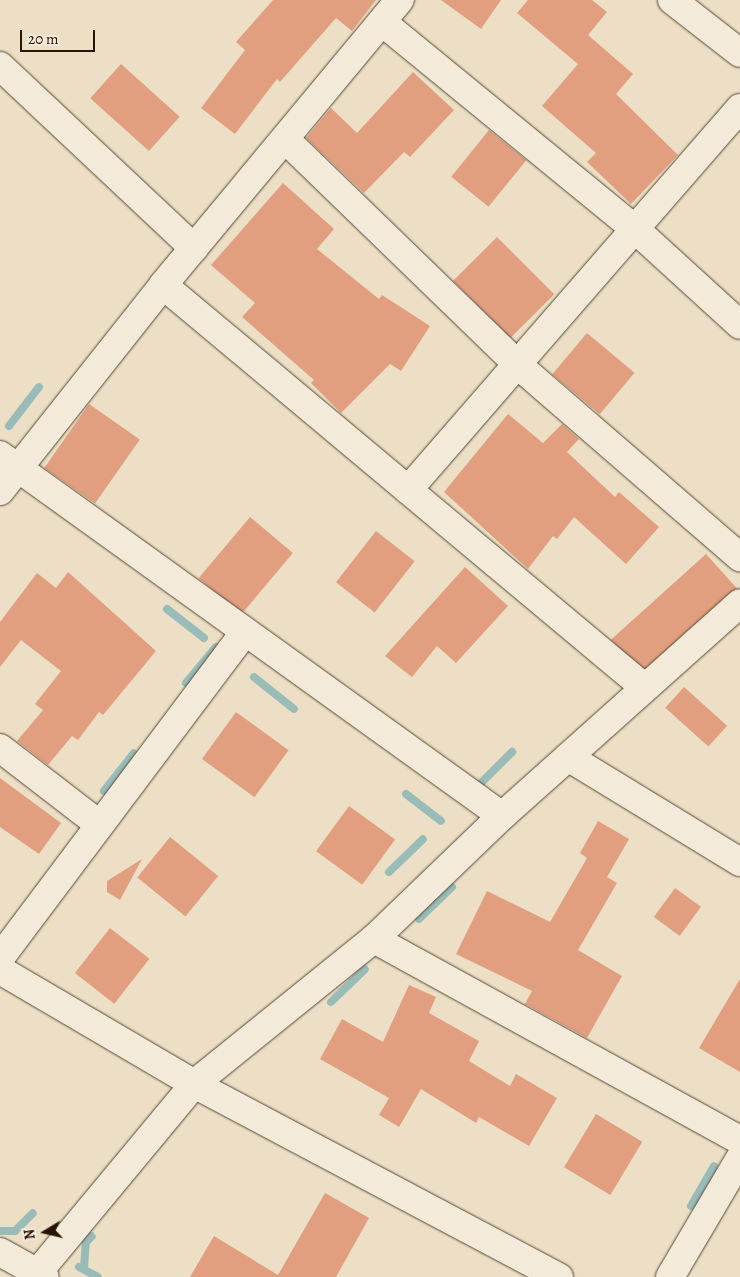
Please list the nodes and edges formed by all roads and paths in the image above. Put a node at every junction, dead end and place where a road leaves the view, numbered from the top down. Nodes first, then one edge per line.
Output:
1 (400, 0) edge
2 (672, 0) edge
3 (382, 22) junction
4 (740, 53) edge
5 (0, 66) edge
6 (740, 108) edge
7 (286, 140) junction
8 (635, 229) junction
9 (194, 248) junction
10 (163, 284) junction
11 (740, 325) edge
12 (518, 365) junction
13 (9, 462) edge
14 (408, 490) junction
15 (0, 491) edge
16 (740, 557) edge
17 (740, 603) edge
18 (245, 632) junction
19 (645, 688) junction
20 (0, 748) edge
21 (568, 757) junction
22 (502, 816) junction
23 (100, 825) junction
24 (740, 862) edge
25 (374, 939) junction
26 (0, 958) edge
27 (0, 970) edge
28 (194, 1084) junction
29 (740, 1140) edge
30 (740, 1158) edge
31 (0, 1252) edge
32 (38, 1275) edge
33 (559, 1277) edge
34 (670, 1277) edge

1 - 3 street
2 - 4 street
3 - 7 street
3 - 8 street
5 - 9 street
6 - 8 street
7 - 9 street
7 - 12 street
8 - 11 street
8 - 12 street
9 - 10 street
10 - 13 street
10 - 14 street
12 - 14 street
12 - 16 street
13 - 15 street
13 - 18 street
14 - 19 street
17 - 19 street
18 - 22 street
18 - 23 street
19 - 21 street
20 - 23 street
21 - 22 street
21 - 24 street
22 - 25 street
23 - 26 street
25 - 28 street
25 - 29 street
27 - 28 street
28 - 32 street
28 - 33 street
30 - 34 street
31 - 32 street

